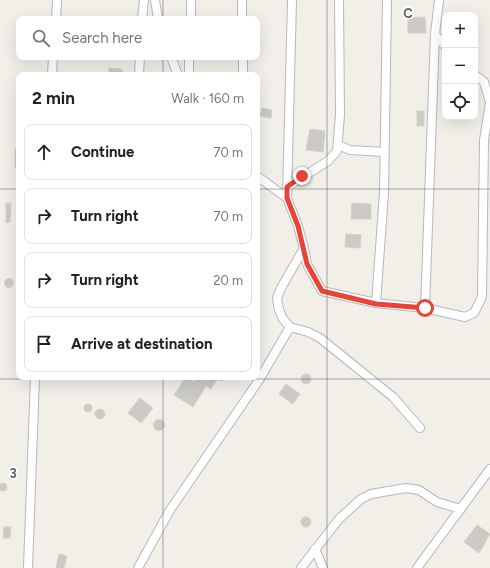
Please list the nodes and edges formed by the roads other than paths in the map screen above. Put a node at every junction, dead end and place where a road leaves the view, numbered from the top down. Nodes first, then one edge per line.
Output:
1 (57, 0) edge
2 (144, 0) edge
3 (154, 0) edge
4 (191, 0) edge
5 (242, 0) edge
6 (292, 0) edge
7 (339, 0) edge
8 (387, 0) edge
9 (439, 0) edge
10 (56, 16) edge
11 (142, 16) edge
12 (157, 16) edge
13 (191, 16) edge
14 (242, 16) edge
15 (435, 34) junction
16 (442, 42) edge
17 (53, 60) edge
18 (140, 60) edge
19 (172, 60) edge
20 (189, 60) edge
21 (243, 60) edge
22 (52, 72) edge
23 (139, 72) edge
24 (177, 72) edge
25 (189, 72) edge
26 (243, 72) edge
27 (478, 77) edge
28 (487, 82) edge
29 (338, 145) junction
30 (384, 152) junction
31 (260, 178) edge
32 (287, 187) junction
33 (287, 198) junction
34 (304, 248) junction
35 (376, 304) junction
36 (425, 308) junction
37 (290, 328) junction
38 (260, 378) edge
39 (35, 380) edge
40 (259, 380) edge
41 (420, 428) dead end
42 (490, 469) edge
43 (461, 509) junction
44 (316, 549) junction
45 (28, 568) edge
46 (138, 568) edge
47 (301, 568) edge
48 (323, 568) edge
49 (417, 568) edge

1 - 10 street
2 - 11 street
3 - 12 street
4 - 13 street
5 - 14 street
6 - 32 street
7 - 29 street
8 - 30 street
9 - 15 street
15 - 16 street
15 - 36 street
17 - 22 street
18 - 23 street
19 - 24 street
20 - 25 street
21 - 26 street
27 - 28 street
28 - 36 street
29 - 30 street
29 - 32 street
30 - 35 street
31 - 33 street
32 - 33 street
33 - 34 street
34 - 35 street
34 - 37 street
35 - 36 street
37 - 38 street
37 - 41 street
39 - 45 street
40 - 46 street
42 - 43 street
43 - 44 street
43 - 49 street
44 - 47 street
44 - 48 street

